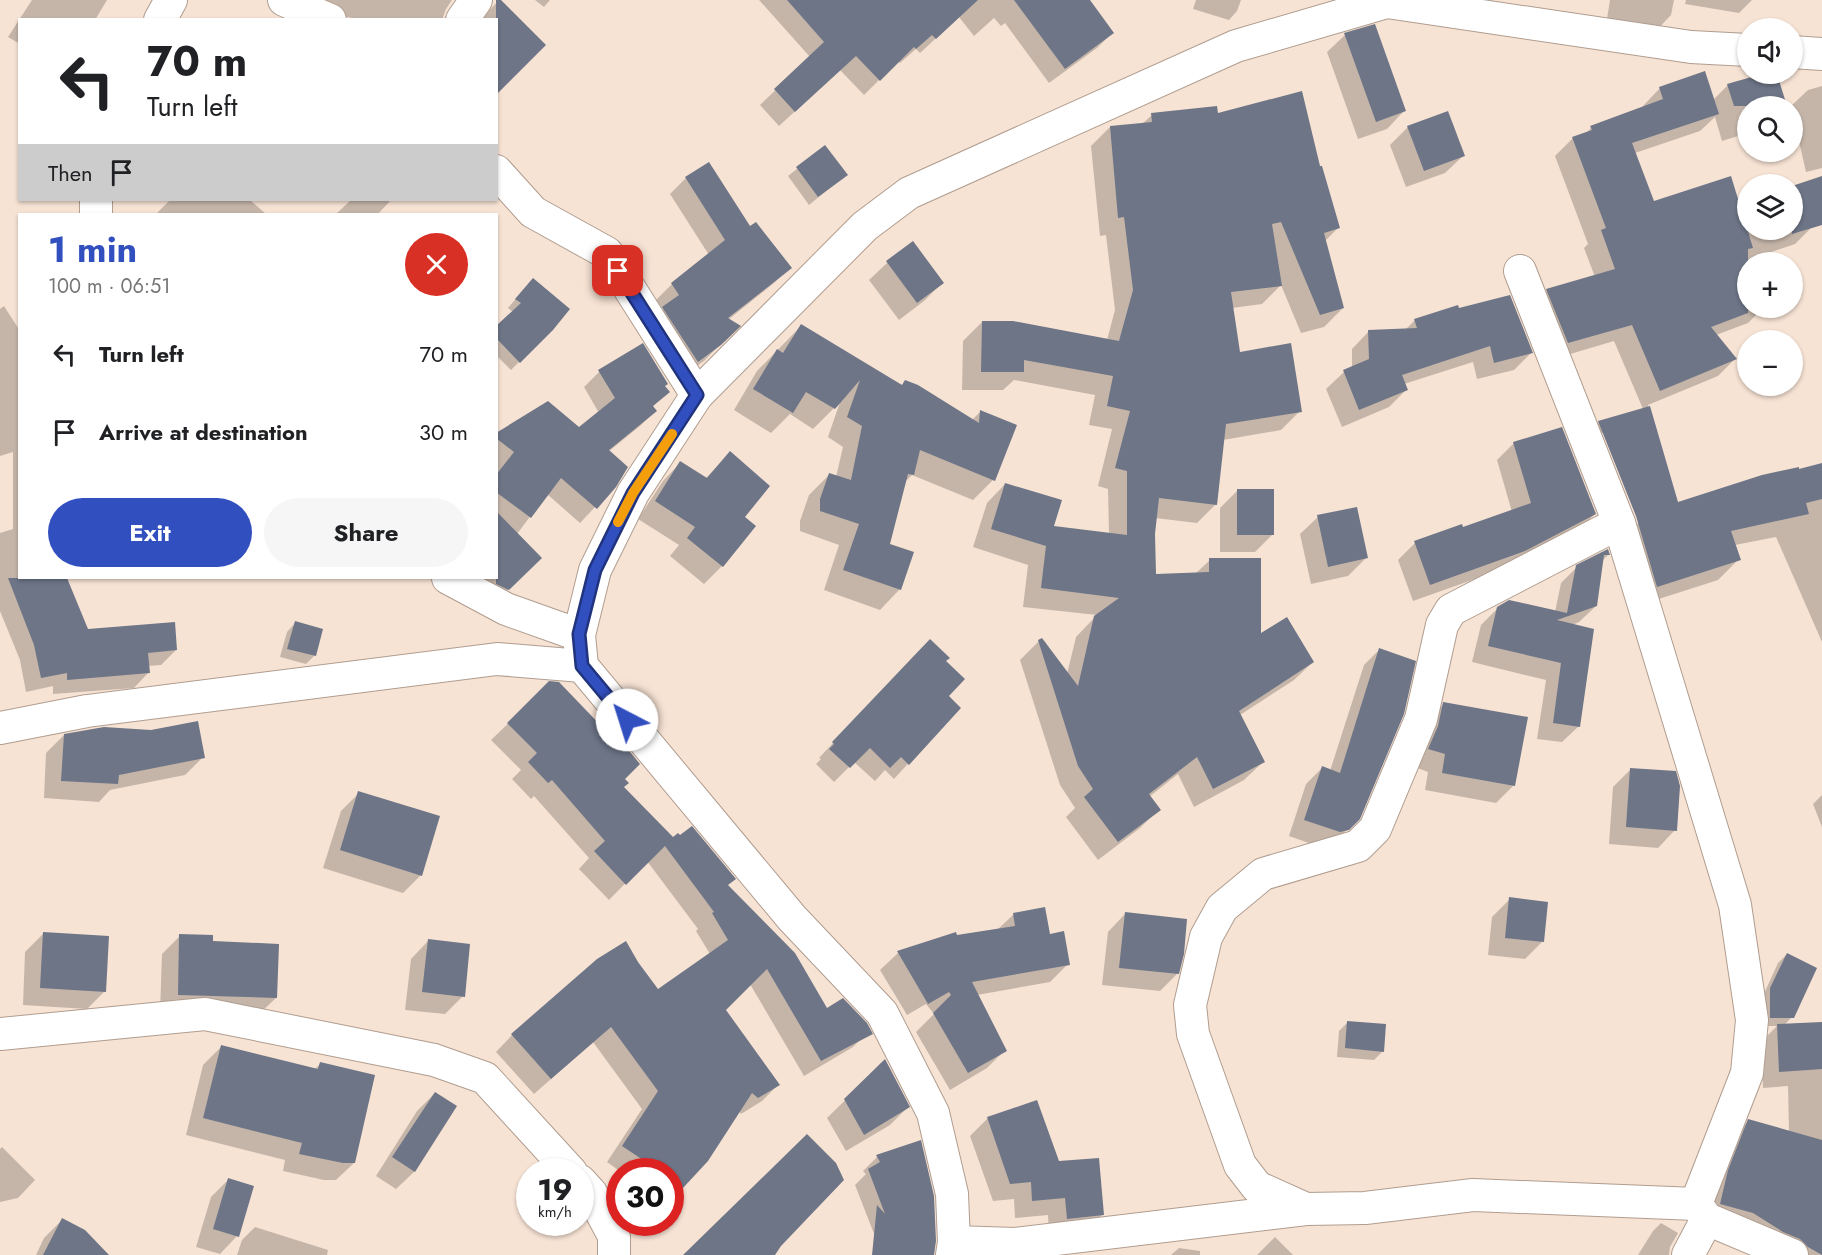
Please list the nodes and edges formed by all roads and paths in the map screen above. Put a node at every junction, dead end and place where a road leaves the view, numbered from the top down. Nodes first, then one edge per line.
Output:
1 (171, 0) edge
2 (284, 0) edge
3 (476, 0) edge
4 (1386, 1) edge
5 (161, 18) edge
6 (325, 18) edge
7 (463, 18) edge
8 (1737, 49) edge
9 (1803, 53) edge
10 (1822, 54) edge
11 (498, 173) edge
12 (1520, 271) dead end
13 (697, 395) junction
14 (1619, 524) junction
15 (450, 579) edge
16 (579, 634) junction
17 (582, 666) junction
18 (0, 728) edge
19 (0, 1034) edge
20 (559, 1158) edge
21 (594, 1199) edge
22 (1306, 1209) junction
23 (1702, 1211) junction
24 (953, 1249) edge
25 (614, 1255) edge
26 (1688, 1255) edge
27 (1792, 1255) edge

1 - 5 street
2 - 6 street
3 - 7 street
4 - 8 street
4 - 13 street
9 - 10 street
11 - 13 street
12 - 14 street
13 - 16 street
14 - 22 street
14 - 23 street
15 - 16 street
16 - 17 street
17 - 18 street
17 - 24 street
19 - 20 street
21 - 25 street
22 - 23 street
22 - 24 street
23 - 26 street
23 - 27 street

